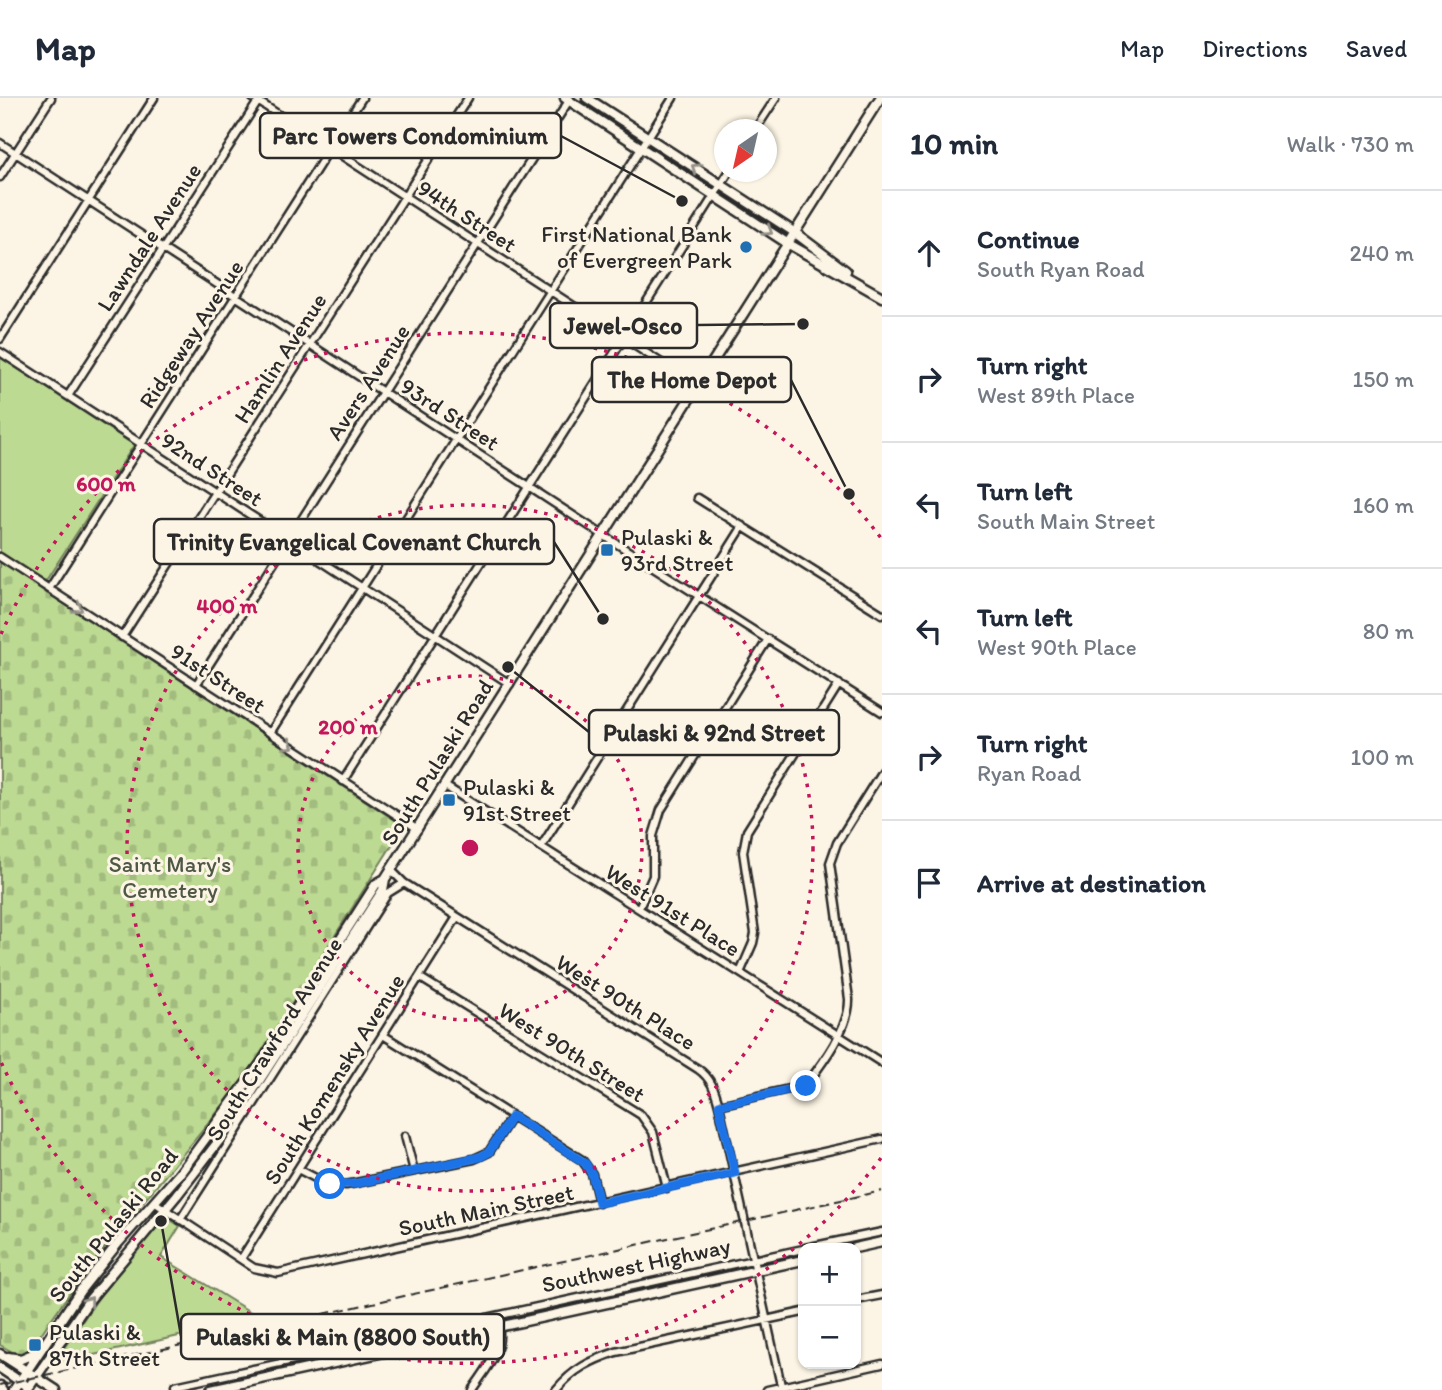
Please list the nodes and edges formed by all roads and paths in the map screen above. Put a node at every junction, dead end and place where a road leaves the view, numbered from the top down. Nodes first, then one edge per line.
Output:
1 (51, 98) edge
2 (155, 98) edge
3 (362, 98) edge
4 (468, 98) edge
5 (587, 98) edge
6 (673, 98) edge
7 (776, 98) edge
8 (880, 98) edge
9 (257, 99) edge
10 (568, 99) edge
11 (762, 119) edge
12 (648, 137) junction
13 (0, 142) edge
14 (330, 148) junction
15 (641, 148) junction
16 (16, 153) junction
17 (0, 177) edge
18 (723, 182) edge
19 (721, 185) junction
20 (714, 195) junction
21 (405, 197) junction
22 (89, 200) junction
23 (794, 232) junction
24 (787, 243) junction
25 (477, 244) junction
26 (163, 248) junction
27 (871, 290) junction
28 (550, 291) junction
29 (236, 296) junction
30 (882, 297) edge
31 (0, 339) edge
32 (624, 339) junction
33 (310, 344) junction
34 (0, 352) edge
35 (697, 386) junction
36 (383, 391) junction
37 (68, 396) junction
38 (457, 439) junction
39 (141, 444) junction
40 (530, 487) junction
41 (215, 492) junction
42 (697, 498) dead end
43 (743, 526) junction
44 (603, 535) junction
45 (288, 540) junction
46 (0, 557) edge
47 (362, 588) junction
48 (49, 589) junction
49 (699, 596) junction
50 (882, 614) edge
51 (122, 636) junction
52 (435, 636) junction
53 (768, 639) junction
54 (510, 684) junction
55 (839, 684) junction
56 (196, 685) junction
57 (882, 712) edge
58 (270, 733) junction
59 (882, 771) edge
60 (343, 781) junction
61 (445, 786) junction
62 (418, 829) junction
63 (541, 847) junction
64 (391, 870) junction
65 (385, 879) junction
66 (404, 883) junction
67 (639, 908) junction
68 (457, 917) junction
69 (740, 973) junction
70 (419, 977) junction
71 (383, 1035) junction
72 (838, 1035) junction
73 (882, 1063) edge
74 (719, 1105) junction
75 (512, 1116) junction
76 (405, 1136) dead end
77 (882, 1139) edge
78 (298, 1169) junction
79 (414, 1171) junction
80 (735, 1173) junction
81 (667, 1188) junction
82 (154, 1202) junction
83 (599, 1203) junction
84 (164, 1209) junction
85 (180, 1220) junction
86 (882, 1232) edge
87 (882, 1242) edge
88 (828, 1243) edge
89 (861, 1247) edge
90 (798, 1249) edge
91 (240, 1259) junction
92 (753, 1259) junction
93 (798, 1261) edge
94 (755, 1270) junction
95 (882, 1294) edge
96 (861, 1299) edge
97 (798, 1313) edge
98 (476, 1320) junction
99 (766, 1320) junction
100 (498, 1326) junction
101 (478, 1330) junction
102 (41, 1349) junction
103 (0, 1354) edge
104 (882, 1364) edge
105 (0, 1368) edge
106 (26, 1371) junction
107 (36, 1377) junction
108 (20, 1381) junction
109 (782, 1388) edge
110 (30, 1389) edge
111 (14, 1390) edge
112 (56, 1390) edge
113 (177, 1390) edge
114 (211, 1390) edge
115 (472, 1390) edge
116 (556, 1390) edge
117 (767, 1390) edge

1 - 16 street
2 - 22 street
3 - 14 street, Ridgeway Avenue
4 - 21 street, Hamlin Avenue
5 - 12 main road
6 - 12 street
7 - 11 street
8 - 23 main road, South Pulaski Road
9 - 14 street, 94th Street
9 - 26 street, Lawndale Avenue
10 - 15 main road
10 - 25 street, Avers Avenue
12 - 15 street
19 -> 12 main road
13 - 16 street, 93rd Street
14 - 21 street, 94th Street
14 - 29 street, Ridgeway Avenue
15 - 20 main road
15 - 28 street
16 - 17 street
16 - 22 street, 93rd Street
18 - 19 street
19 - 20 street
19 - 23 main road
20 -> 24 main road
20 - 32 street
21 - 25 street, 94th Street
21 - 33 street, Hamlin Avenue
22 - 26 street, 93rd Street
22 - 31 street
23 - 24 main road, South Pulaski Road
23 - 27 main road
24 - 27 main road
24 - 35 main road, South Pulaski Road
25 - 28 street, 94th Street
25 - 36 street, Avers Avenue
26 - 29 street, 93rd Street
26 - 37 street, Lawndale Avenue
27 - 30 main road
28 - 32 street, 94th Street
28 - 38 street
29 - 33 street, 93rd Street
29 - 39 street, Ridgeway Avenue
32 - 35 street, 94th Street
32 - 40 street
33 - 36 street, 93rd Street
33 - 41 street, Hamlin Avenue
34 - 37 street, 92nd Street
35 - 44 main road, South Pulaski Road
36 - 38 street, 93rd Street
36 - 45 street, Avers Avenue
37 - 39 street, 92nd Street
38 - 40 street, 93rd Street
38 - 47 street
39 - 41 street, 92nd Street
39 - 48 street, Ridgeway Avenue
40 - 44 street, 93rd Street
40 - 52 street
41 - 45 street, 92nd Street
41 - 51 street, Hamlin Avenue
42 - 43 street
43 - 49 street
43 - 50 street
44 - 49 street, 93rd Street
44 - 54 main road, South Pulaski Road
45 - 47 street, 92nd Street
45 - 56 street, Avers Avenue
46 - 48 street, 91st Street
47 - 52 street, 92nd Street
47 - 58 street
48 -> 51 street, 91st Street
49 - 53 street, 93rd Street
49 - 63 street
51 - 56 street, 91st Street
52 - 54 street, 92nd Street
52 - 60 street
53 - 55 street, 93rd Street
53 - 67 street
54 - 61 main road, South Pulaski Road
55 - 57 street, 93rd Street
55 - 69 street
56 - 58 street, 91st Street
58 -> 60 street, 91st Street
59 - 72 street
60 - 62 street, 91st Street
61 - 62 main road, South Pulaski Road
61 - 63 street, West 91st Place
62 - 64 main road, South Pulaski Road
63 - 67 street, West 91st Place
64 - 65 main road, South Pulaski Road
64 - 66 street, West 90th Place
65 - 66 street, West 90th Place
65 - 82 main road, South Pulaski Road
65 - 84 main road, South Pulaski Road
66 - 68 street, West 90th Place
66 - 85 street, South Crawford Avenue
67 - 69 street, West 91st Place
68 - 70 street, South Komensky Avenue
68 - 74 street, West 90th Place
69 - 72 street, West 91st Place
70 - 71 street, South Komensky Avenue
70 - 81 street, West 90th Street
71 - 75 street
71 - 78 street, South Komensky Avenue
72 - 73 street, West 91st Place
72 - 74 street
74 - 80 street, West 90th Place
75 - 79 street
75 - 83 street
76 - 79 street
77 - 80 street, South Main Street
78 - 79 street
78 - 91 street, South Komensky Avenue
80 - 81 street, South Main Street
80 - 92 street, West 90th Place
81 - 83 street, South Main Street
82 - 84 street, South Main Street
82 - 102 main road, South Pulaski Road
83 - 91 street, South Main Street
84 - 85 street, South Main Street
107 -> 84 main road, South Pulaski Road
85 - 91 street, South Main Street
86 - 88 street, Southwest Highway
87 - 89 main road
90 - 92 street, Southwest Highway
92 - 94 street, West 90th Place
92 - 98 street, Southwest Highway
93 - 94 main road, Southwest Highway
94 - 99 street, West 90th Place
94 - 100 main road, Southwest Highway
95 - 96 street
97 - 99 street
98 - 101 street
98 - 113 street, Southwest Highway
99 - 109 street, West 90th Place
99 - 116 street
100 - 101 main road, Southwest Highway
100 - 115 street
101 - 114 main road, Southwest Highway
102 - 103 main road
102 - 106 main road, South Pulaski Road
103 - 106 main road
104 - 109 street
105 - 108 main road
106 - 107 main road
106 - 108 main road, South Pulaski Road
107 - 110 main road, South Pulaski Road
107 - 112 main road
108 - 110 main road
108 - 111 main road, South Pulaski Road
109 - 117 street

